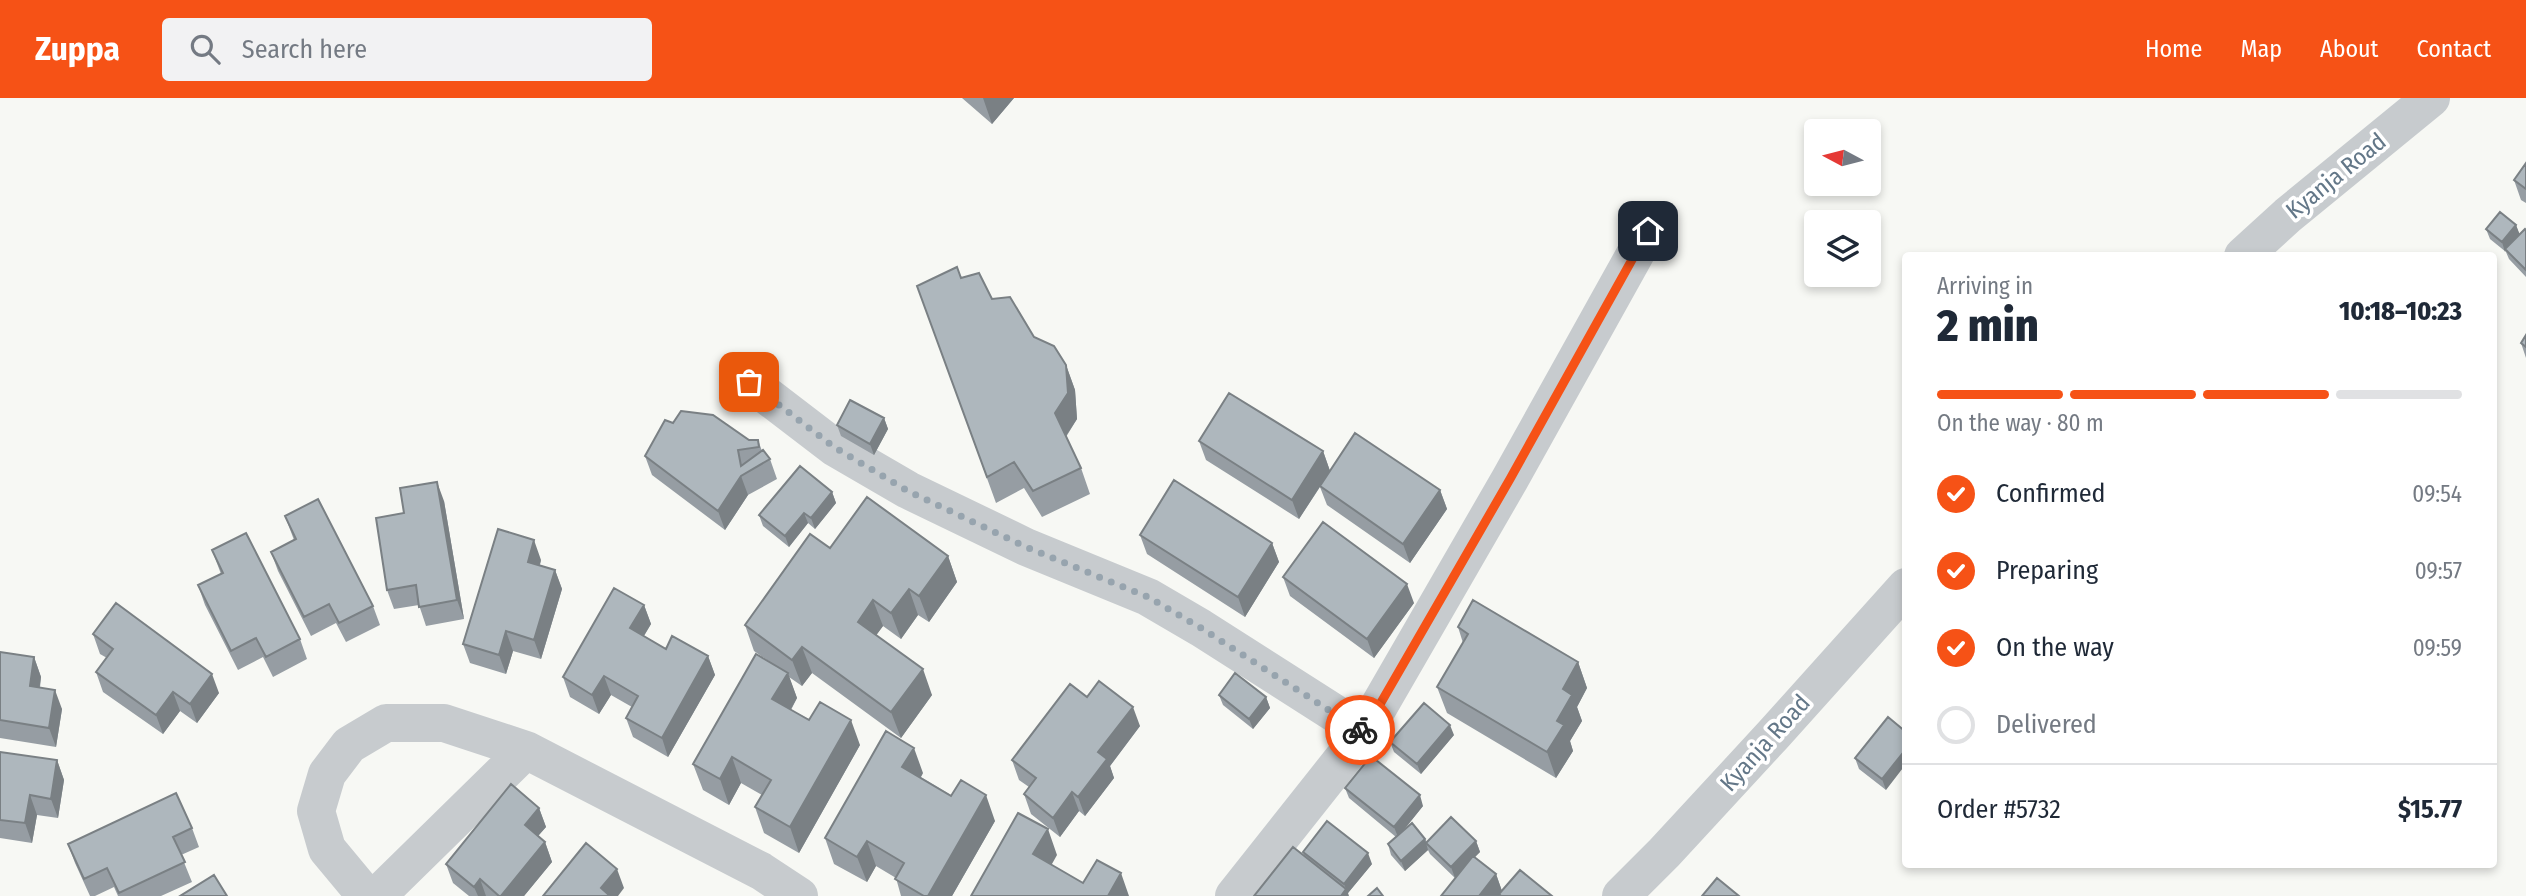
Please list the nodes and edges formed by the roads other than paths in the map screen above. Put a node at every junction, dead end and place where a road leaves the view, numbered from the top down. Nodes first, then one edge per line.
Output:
1 (2431, 98) edge
2 (1648, 231) dead end
3 (2247, 252) edge
4 (749, 382) dead end
5 (1902, 591) edge
6 (1364, 732) junction
7 (526, 750) junction
8 (753, 883) edge
9 (366, 896) edge
10 (377, 896) edge
11 (799, 896) edge
12 (1234, 896) edge
13 (1621, 896) edge

1 - 3 street, Kyanja Road
2 - 6 street
4 - 6 street
5 - 13 street, Kyanja Road
6 - 12 street
7 - 8 street
7 - 9 street
7 - 10 street
8 - 11 street

